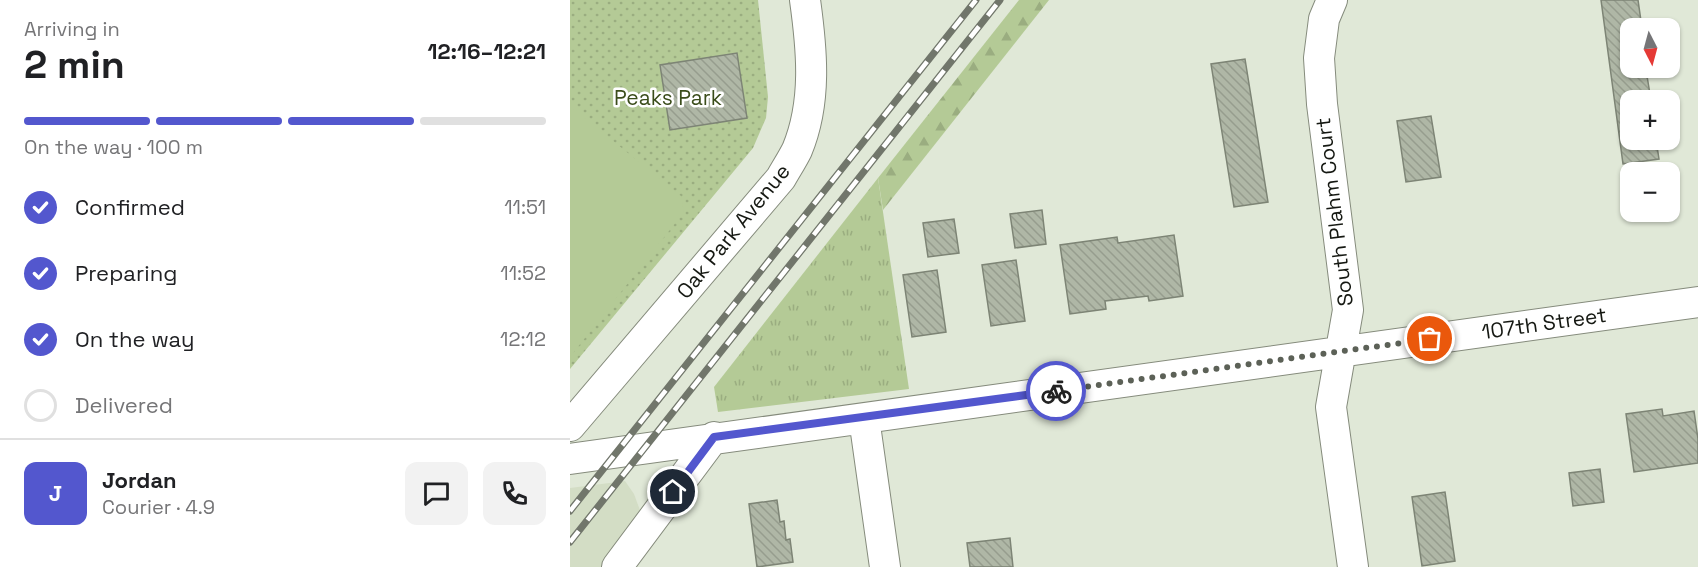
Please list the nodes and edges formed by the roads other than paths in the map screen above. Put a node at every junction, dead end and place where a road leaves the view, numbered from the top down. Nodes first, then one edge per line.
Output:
1 (805, 0) edge
2 (1332, 0) edge
3 (1698, 302) edge
4 (1341, 351) junction
5 (864, 418) junction
6 (570, 426) edge
7 (714, 437) junction
8 (570, 459) edge
9 (617, 567) edge
10 (885, 567) edge
11 (1353, 567) edge

1 - 6 street, Oak Park Avenue
2 - 4 street, South Plahm Court
3 - 4 street, 107th Street
4 - 5 street, 107th Street
4 - 11 street, South Plahm Court
5 - 7 street, 107th Street
5 - 10 street
7 - 8 street, 107th Street
7 - 9 street

